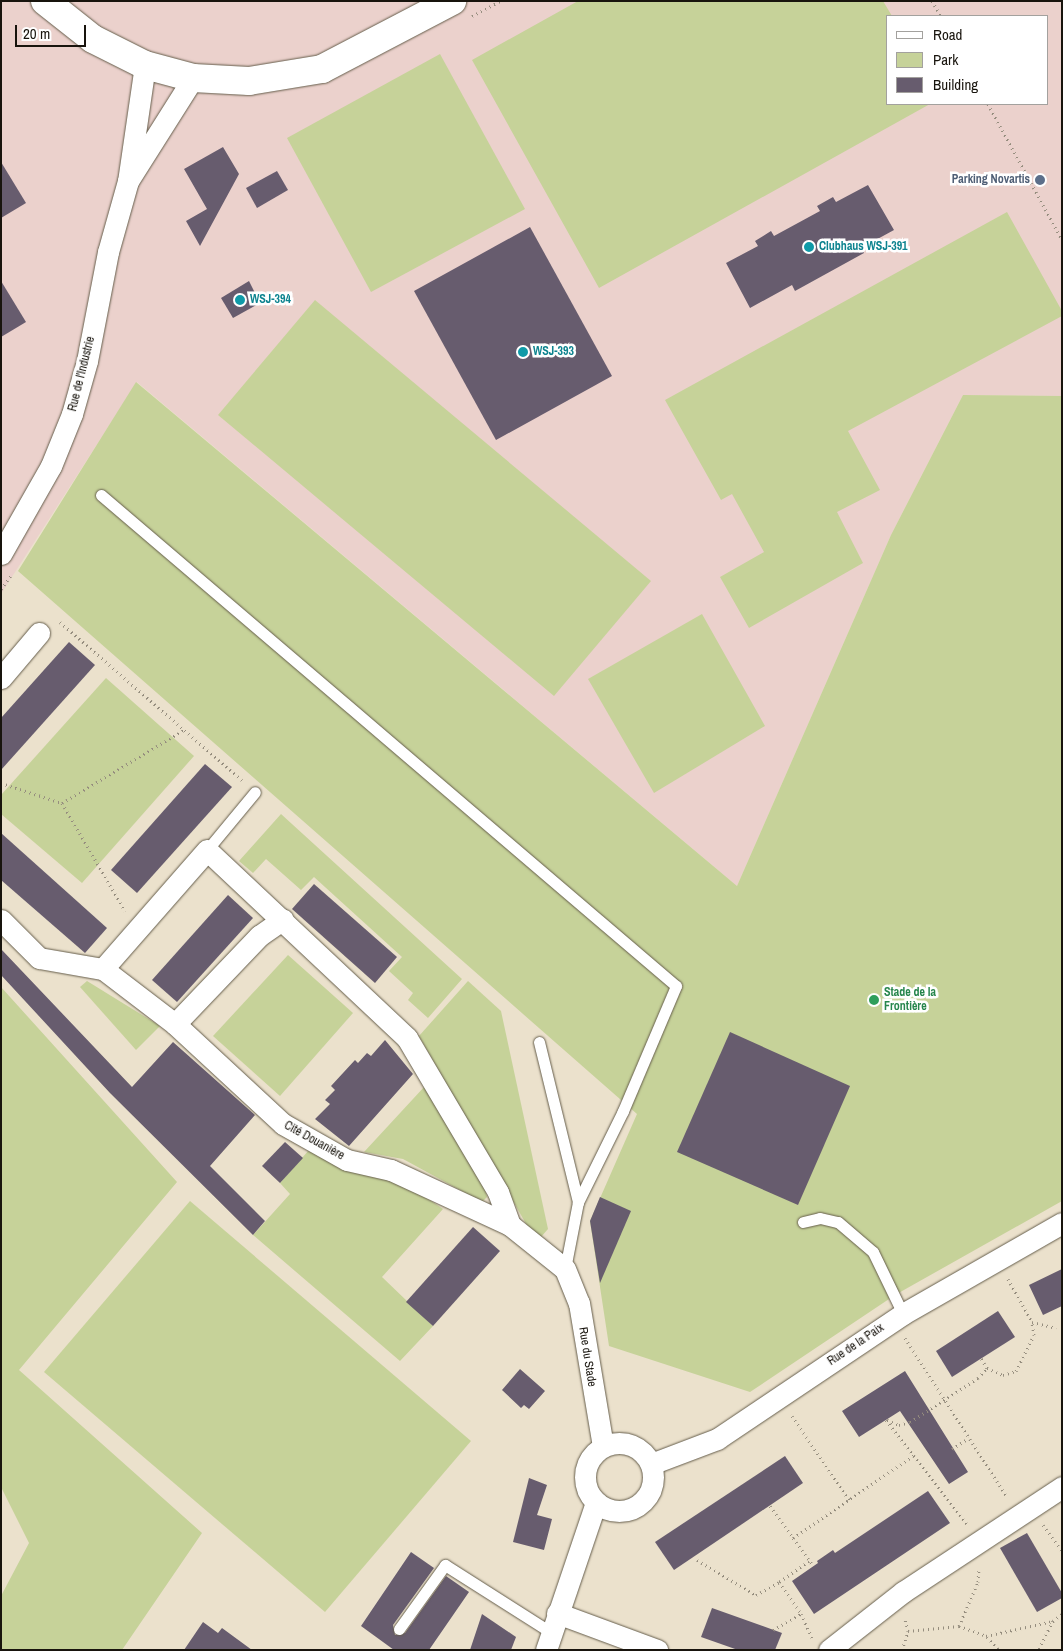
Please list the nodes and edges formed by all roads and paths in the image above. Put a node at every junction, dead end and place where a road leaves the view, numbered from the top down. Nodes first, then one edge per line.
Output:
1 (45, 1) edge
2 (500, 1) edge
3 (932, 1) edge
4 (460, 10) edge
5 (940, 15) edge
6 (145, 65) junction
7 (193, 78) junction
8 (989, 105) edge
9 (128, 180) junction
10 (1062, 240) edge
11 (100, 495) dead end
12 (8, 562) edge
13 (1, 589) edge
14 (60, 622) dead end
15 (38, 634) dead end
16 (1, 678) edge
17 (184, 730) junction
18 (1, 784) edge
19 (256, 792) joint
20 (62, 803) junction
21 (207, 850) junction
22 (1, 920) edge
23 (283, 920) junction
24 (137, 931) junction
25 (103, 969) junction
26 (175, 1024) junction
27 (539, 1042) dead end
28 (578, 1202) junction
29 (803, 1222) dead end
30 (1062, 1223) edge
31 (510, 1225) junction
32 (997, 1260) junction
33 (566, 1269) junction
34 (898, 1317) junction
35 (1032, 1322) junction
36 (1056, 1328) dead end
37 (981, 1358) dead end
38 (987, 1368) junction
39 (779, 1397) junction
40 (944, 1400) junction
41 (969, 1438) junction
42 (603, 1446) junction
43 (952, 1448) dead end
44 (914, 1455) junction
45 (651, 1464) junction
46 (1062, 1487) edge
47 (849, 1500) junction
48 (596, 1502) junction
49 (770, 1506) dead end
50 (1024, 1511) junction
51 (793, 1538) junction
52 (974, 1544) junction
53 (1062, 1551) edge
54 (697, 1560) dead end
55 (809, 1560) junction
56 (813, 1566) dead end
57 (779, 1582) junction
58 (801, 1614) junction
59 (1062, 1614) edge
60 (1053, 1620) junction
61 (959, 1626) junction
62 (399, 1629) dead end
63 (772, 1630) dead end
64 (908, 1631) dead end
65 (552, 1632) edge
66 (986, 1636) junction
67 (821, 1645) edge
68 (656, 1650) edge
69 (999, 1650) edge
70 (1038, 1650) edge

1 - 6 main road
2 - 4 path
3 - 5 path
4 - 7 main road
6 - 7 main road
6 - 9 street, Rue de l'Industrie
7 - 9 street, Rue de l'Industrie
8 - 10 path
9 - 12 street, Rue de l'Industrie
11 - 28 lane
12 - 13 path
14 - 17 path
15 - 16 street
17 - 19 path
17 - 20 path
18 - 20 path
19 - 21 lane
20 - 24 path
21 - 23 street
21 - 24 street
22 - 25 street, Cité Douanière
23 - 26 street
23 - 31 street
24 - 25 street
25 - 26 street, Cité Douanière
26 - 31 street, Cité Douanière
27 - 28 lane
28 - 33 lane
29 - 34 lane
30 - 32 street, Rue de la Paix
31 - 33 street, Cité Douanière
32 - 34 street, Rue de la Paix
32 - 35 path
33 - 42 street, Rue du Stade
34 - 39 street, Rue de la Paix
34 - 40 path
35 - 36 path
35 - 38 path
37 - 38 path
38 - 40 path
39 - 45 street, Rue de la Paix
39 - 47 path
40 - 41 path
40 - 44 path
41 - 43 path
41 - 50 path
42 - 45 street
42 - 48 street
44 - 47 path
44 - 52 path
45 - 48 street
46 - 50 street
47 - 51 path
48 - 65 street
49 - 51 path
50 - 52 street
50 - 53 path
51 - 55 path
52 - 61 path
52 - 67 street
54 - 57 path
55 - 56 path
55 - 57 path
57 - 58 path
58 - 63 path
58 - 67 path
59 - 60 path
60 - 66 path
60 - 70 path
61 - 64 path
61 - 66 path
62 - 65 lane
65 - 68 street
66 - 69 path

